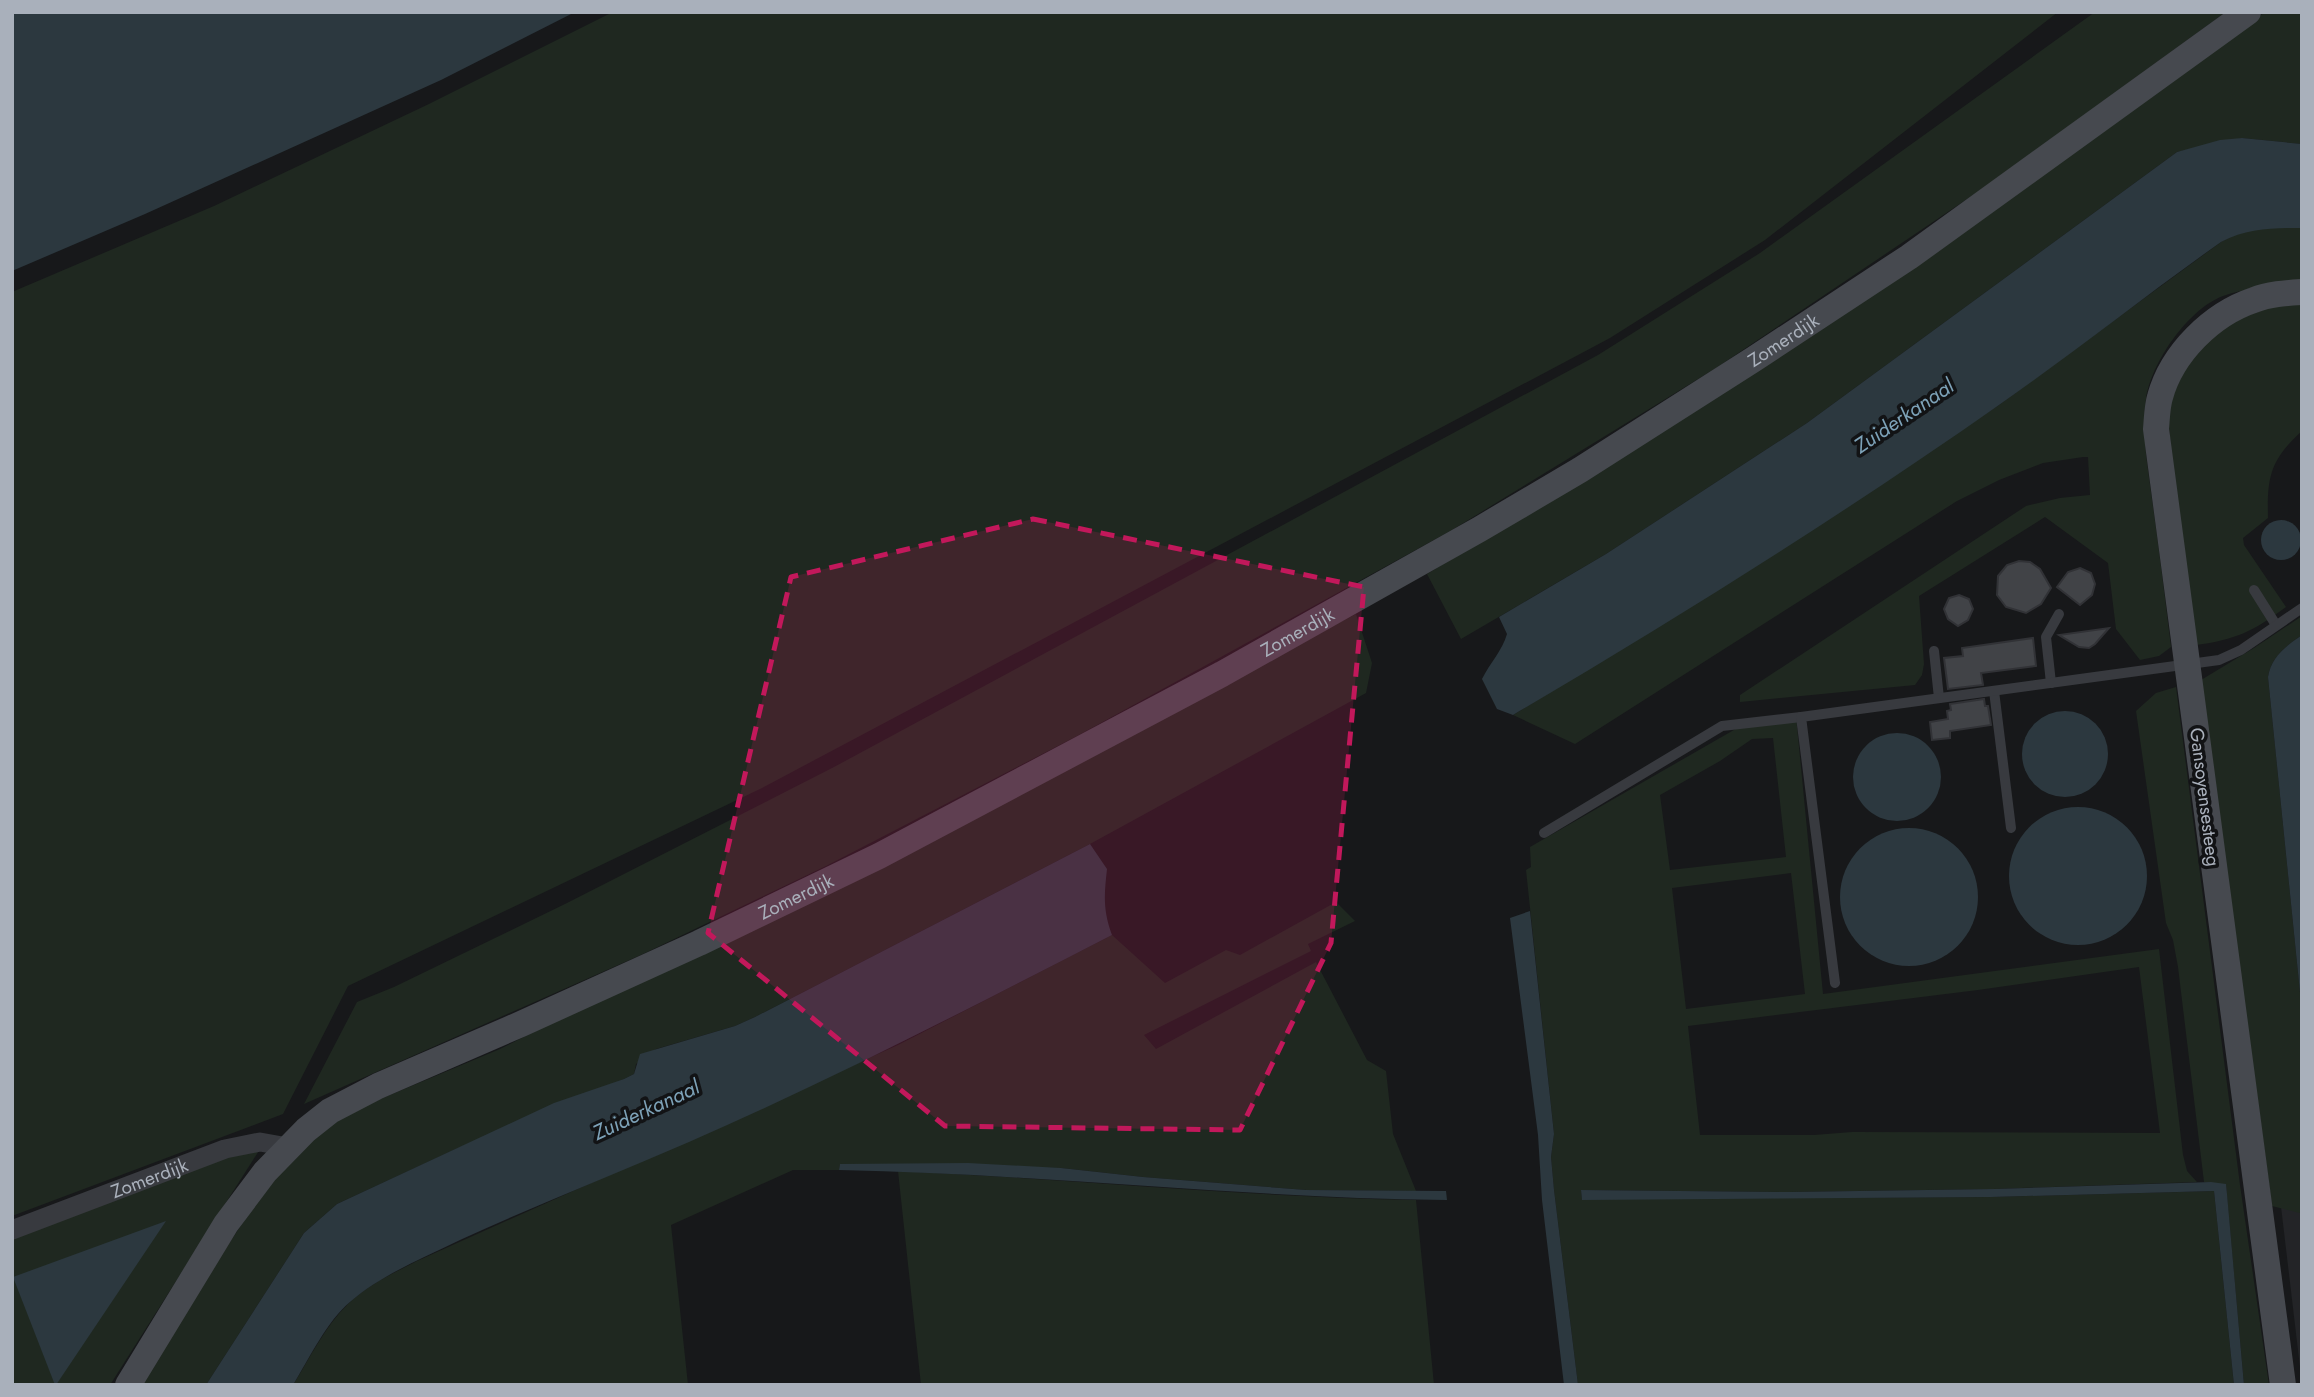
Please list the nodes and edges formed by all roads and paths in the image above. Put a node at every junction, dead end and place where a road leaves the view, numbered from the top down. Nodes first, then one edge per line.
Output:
1 (2248, 12) edge
2 (2302, 292) edge
3 (2253, 590) dead end
4 (2302, 608) edge
5 (2059, 614) dead end
6 (2276, 625) junction
7 (1934, 651) dead end
8 (2188, 665) junction
9 (2051, 683) junction
10 (1994, 691) junction
11 (1939, 698) junction
12 (1801, 717) junction
13 (2011, 828) dead end
14 (1544, 832) dead end
15 (1835, 983) dead end
16 (288, 1147) junction
17 (12, 1230) edge
18 (128, 1385) edge
19 (2283, 1385) edge

1 - 16 street, Zomerdijk
2 - 8 street, Gansoyensesteeg
3 - 6 lane
4 - 6 lane
5 - 9 lane
6 - 8 lane
7 - 11 lane
8 - 9 lane
8 - 19 street, Gansoyensesteeg
9 - 10 lane
10 - 11 lane
10 - 13 lane
11 - 12 lane
12 - 14 lane
12 - 15 lane
16 - 17 street, Zomerdijk
16 - 18 street, Zomerdijk

